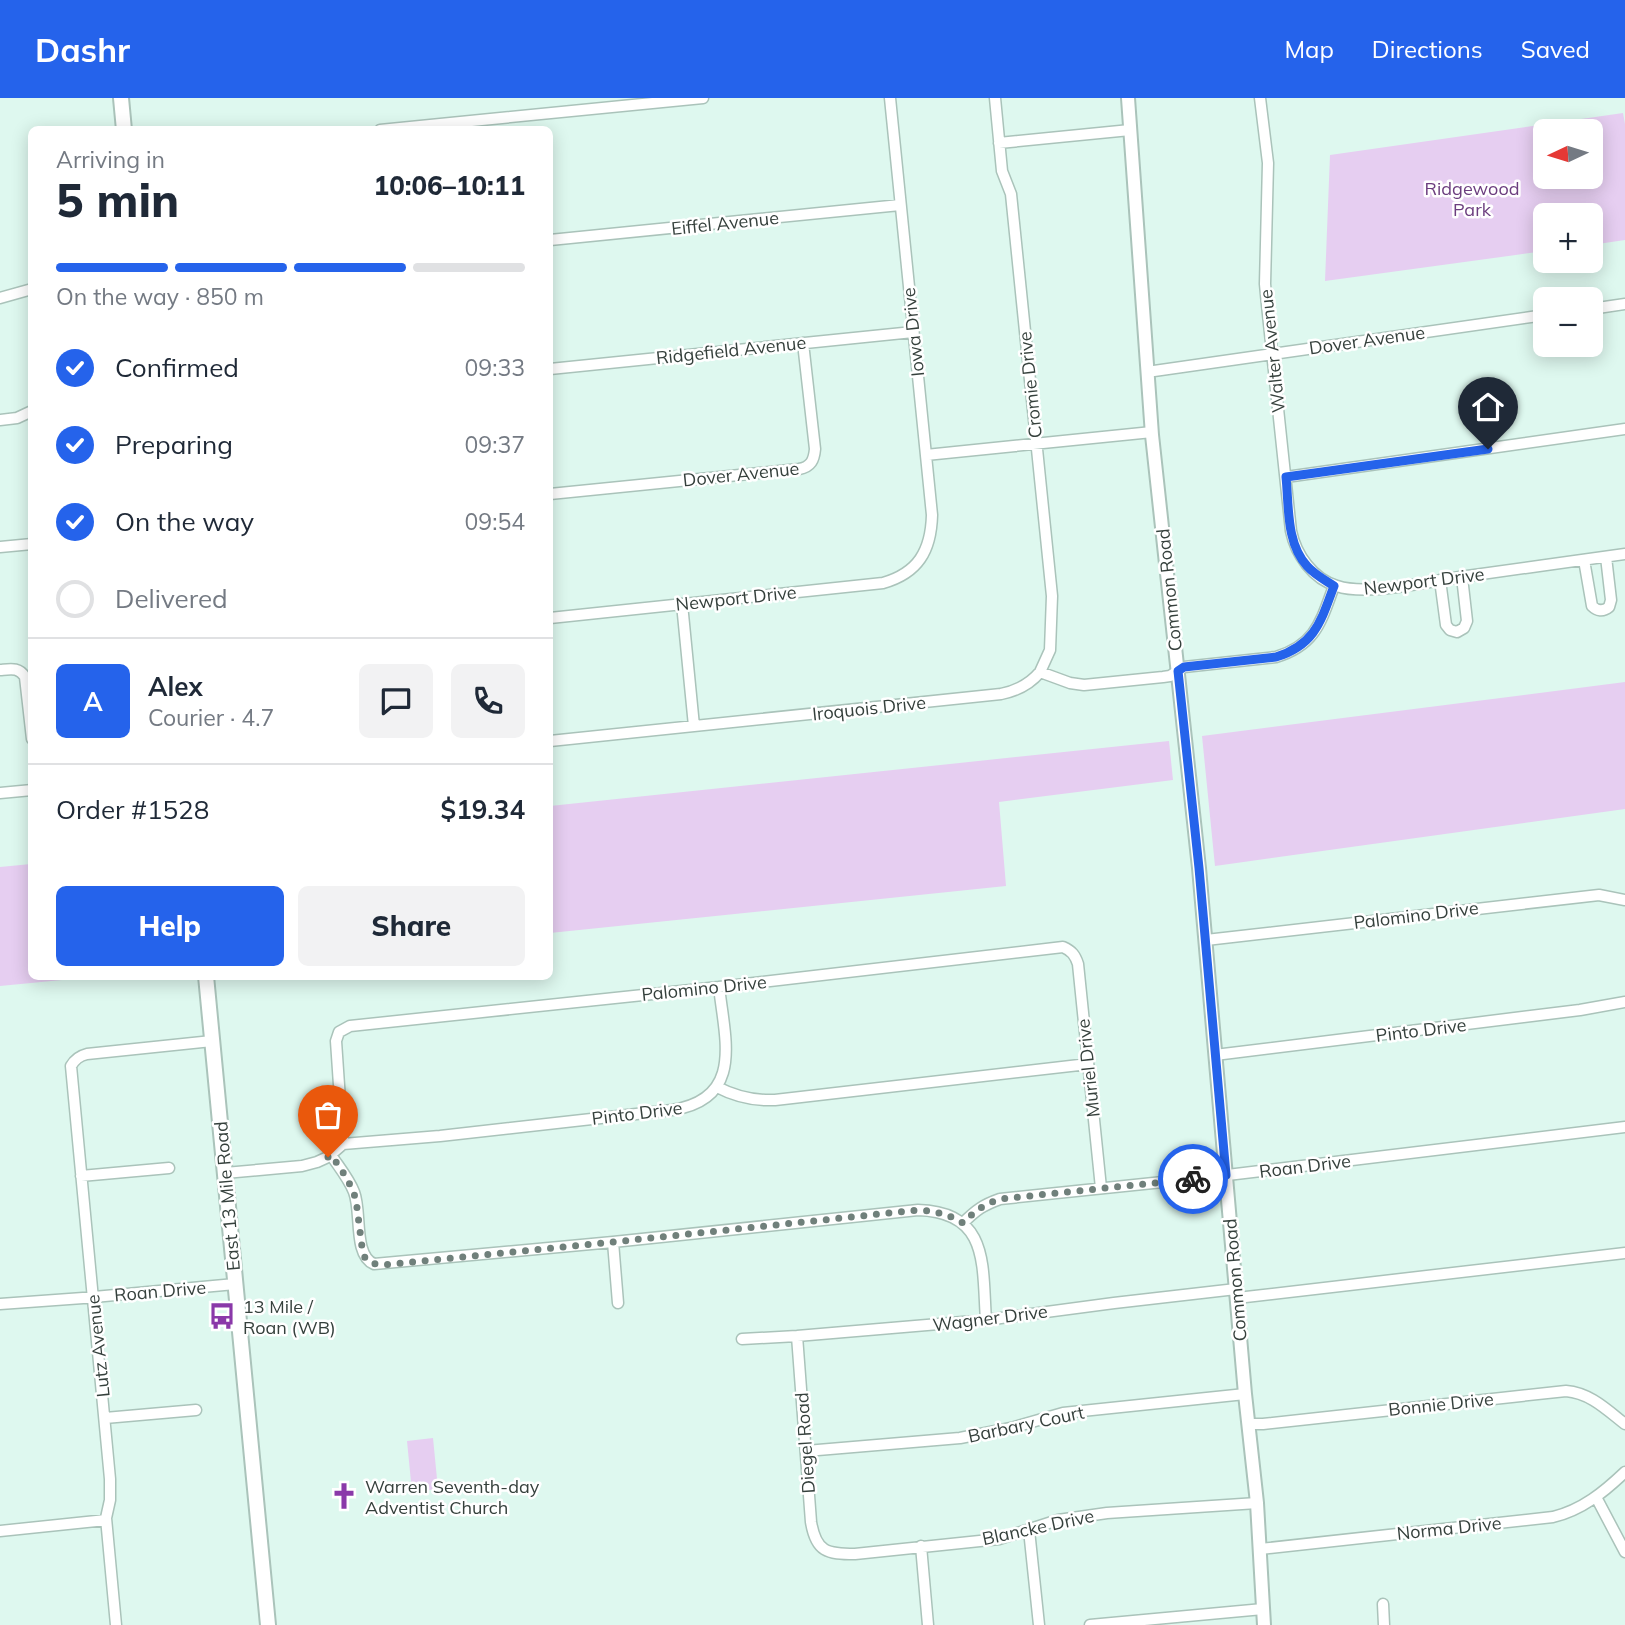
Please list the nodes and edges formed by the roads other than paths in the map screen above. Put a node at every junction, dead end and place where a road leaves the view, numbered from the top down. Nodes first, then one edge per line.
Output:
1 (121, 98) edge
2 (703, 98) edge
3 (890, 98) edge
4 (995, 98) edge
5 (1128, 98) edge
6 (1263, 98) edge
7 (615, 102) edge
8 (124, 126) edge
9 (414, 126) edge
10 (1130, 130) junction
11 (999, 143) junction
12 (900, 205) junction
13 (553, 240) edge
14 (28, 290) edge
15 (0, 298) edge
16 (1625, 304) edge
17 (1603, 307) edge
18 (1533, 317) edge
19 (913, 332) junction
20 (803, 343) junction
21 (1272, 354) junction
22 (553, 369) edge
23 (1147, 372) junction
24 (28, 413) edge
25 (0, 420) edge
26 (1625, 429) edge
27 (1152, 432) junction
28 (1036, 444) junction
29 (926, 455) junction
30 (1286, 477) junction
31 (553, 494) edge
32 (28, 544) edge
33 (0, 547) edge
34 (1625, 554) edge
35 (1606, 557) junction
36 (1584, 560) junction
37 (917, 564) joint
38 (1462, 577) junction
39 (1440, 580) junction
40 (1334, 586) junction
41 (682, 604) junction
42 (553, 618) edge
43 (0, 670) edge
44 (1178, 671) junction
45 (1040, 672) junction
46 (28, 693) edge
47 (694, 726) junction
48 (553, 741) edge
49 (28, 790) edge
50 (0, 793) edge
51 (1625, 900) edge
52 (1206, 940) junction
53 (1070, 950) joint
54 (206, 980) edge
55 (719, 987) junction
56 (1625, 1002) edge
57 (212, 1041) junction
58 (1216, 1055) junction
59 (1088, 1064) junction
60 (717, 1087) junction
61 (1625, 1127) edge
62 (344, 1144) junction
63 (331, 1155) junction
64 (169, 1168) dead end
65 (225, 1173) junction
66 (1226, 1175) junction
67 (81, 1176) junction
68 (1101, 1188) junction
69 (963, 1223) junction
70 (613, 1242) junction
71 (1625, 1253) edge
72 (236, 1284) junction
73 (1236, 1294) junction
74 (93, 1297) junction
75 (618, 1303) dead end
76 (0, 1304) edge
77 (986, 1320) junction
78 (797, 1336) junction
79 (742, 1339) dead end
80 (1245, 1394) junction
81 (196, 1410) dead end
82 (105, 1418) junction
83 (1248, 1424) junction
84 (1625, 1424) edge
85 (806, 1451) junction
86 (1625, 1472) edge
87 (1596, 1497) junction
88 (1257, 1503) junction
89 (106, 1520) junction
90 (1029, 1530) junction
91 (0, 1531) edge
92 (921, 1546) junction
93 (821, 1548) joint
94 (1260, 1549) junction
95 (1625, 1552) edge
96 (1383, 1604) dead end
97 (1263, 1609) junction
98 (116, 1625) edge
99 (268, 1625) edge
100 (928, 1625) edge
101 (1039, 1625) edge
102 (1090, 1625) edge
103 (1264, 1625) edge
104 (1384, 1625) edge

1 - 8 main road
2 - 7 street
3 - 12 street, Iowa Drive
4 - 11 street, Cromie Drive
5 - 10 street, Common Road
6 - 21 street, Walter Avenue
7 - 9 street
10 - 11 street
10 - 23 street, Common Road
11 - 28 street, Cromie Drive
12 - 13 street, Eiffel Avenue
12 - 19 street, Iowa Drive
14 - 15 street
16 - 17 street
18 - 21 street, Dover Avenue
19 - 20 street, Ridgefield Avenue
19 - 29 street, Iowa Drive
20 - 22 street, Ridgefield Avenue
20 - 31 street, Dover Avenue
21 - 23 street, Dover Avenue
21 - 30 street, Walter Avenue
23 - 27 street, Common Road
24 - 25 street
26 - 30 street
27 - 28 street
27 - 44 street, Common Road
28 - 29 street
28 - 45 street, Cromie Drive
29 - 37 street, Iowa Drive
30 - 40 street, Walter Avenue
32 - 33 street
34 - 35 street, Newport Drive
35 - 36 street, Newport Drive
35 - 36 street
36 - 38 street, Newport Drive
37 - 41 street, Newport Drive
38 - 39 street, Newport Drive
38 - 39 street
39 - 40 street, Newport Drive
40 - 44 street
41 - 42 street, Newport Drive
41 - 47 street
43 - 46 street
44 - 45 street
44 - 52 street, Common Road
45 - 47 street, Iroquois Drive
47 - 48 street, Iroquois Drive
49 - 50 street
51 - 52 street, Palomino Drive
52 - 58 street, Common Road
53 - 55 street, Palomino Drive
53 - 59 street, Muriel Drive
54 - 57 main road, East 13 Mile Road
55 - 60 street
55 - 62 street, Palomino Drive
56 - 58 street, Pinto Drive
57 - 65 main road, East 13 Mile Road
57 - 67 street, Lutz Avenue
58 - 66 street, Common Road
59 - 60 street
59 - 68 street, Muriel Drive
60 - 62 street, Pinto Drive
61 - 66 street, Roan Drive
62 - 63 street
63 - 65 street
63 - 70 street
64 - 67 street
65 - 72 main road, East 13 Mile Road
66 - 68 street, Roan Drive
66 - 73 street, Common Road
67 - 74 street, Lutz Avenue
68 - 69 street, Roan Drive
69 - 70 street
69 - 77 street
70 - 75 street
71 - 73 street, Wagner Drive
72 - 74 street, Roan Drive
72 - 99 main road, East 13 Mile Road
73 - 77 street, Wagner Drive
73 - 80 street, Common Road
74 - 76 street, Roan Drive
74 - 82 street, Lutz Avenue
77 - 78 street, Wagner Drive
78 - 79 street, Wagner Drive
78 - 85 street, Diegel Road
80 - 83 street, Common Road
80 - 85 street, Barbary Court
81 - 82 street
82 - 89 street, Lutz Avenue
83 - 84 street, Bonnie Drive
83 - 88 street, Common Road
85 - 93 street, Diegel Road
86 - 87 street, Norma Drive
87 - 94 street, Norma Drive
87 - 95 street
88 - 90 street, Blancke Drive
88 - 94 street, Common Road
89 - 91 street
89 - 98 street, Lutz Avenue
90 - 92 street, Blancke Drive
90 - 101 street
92 - 93 street, Blancke Drive
92 - 100 street
94 - 97 street, Common Road
96 - 104 street
97 - 102 street
97 - 103 street, Common Road

